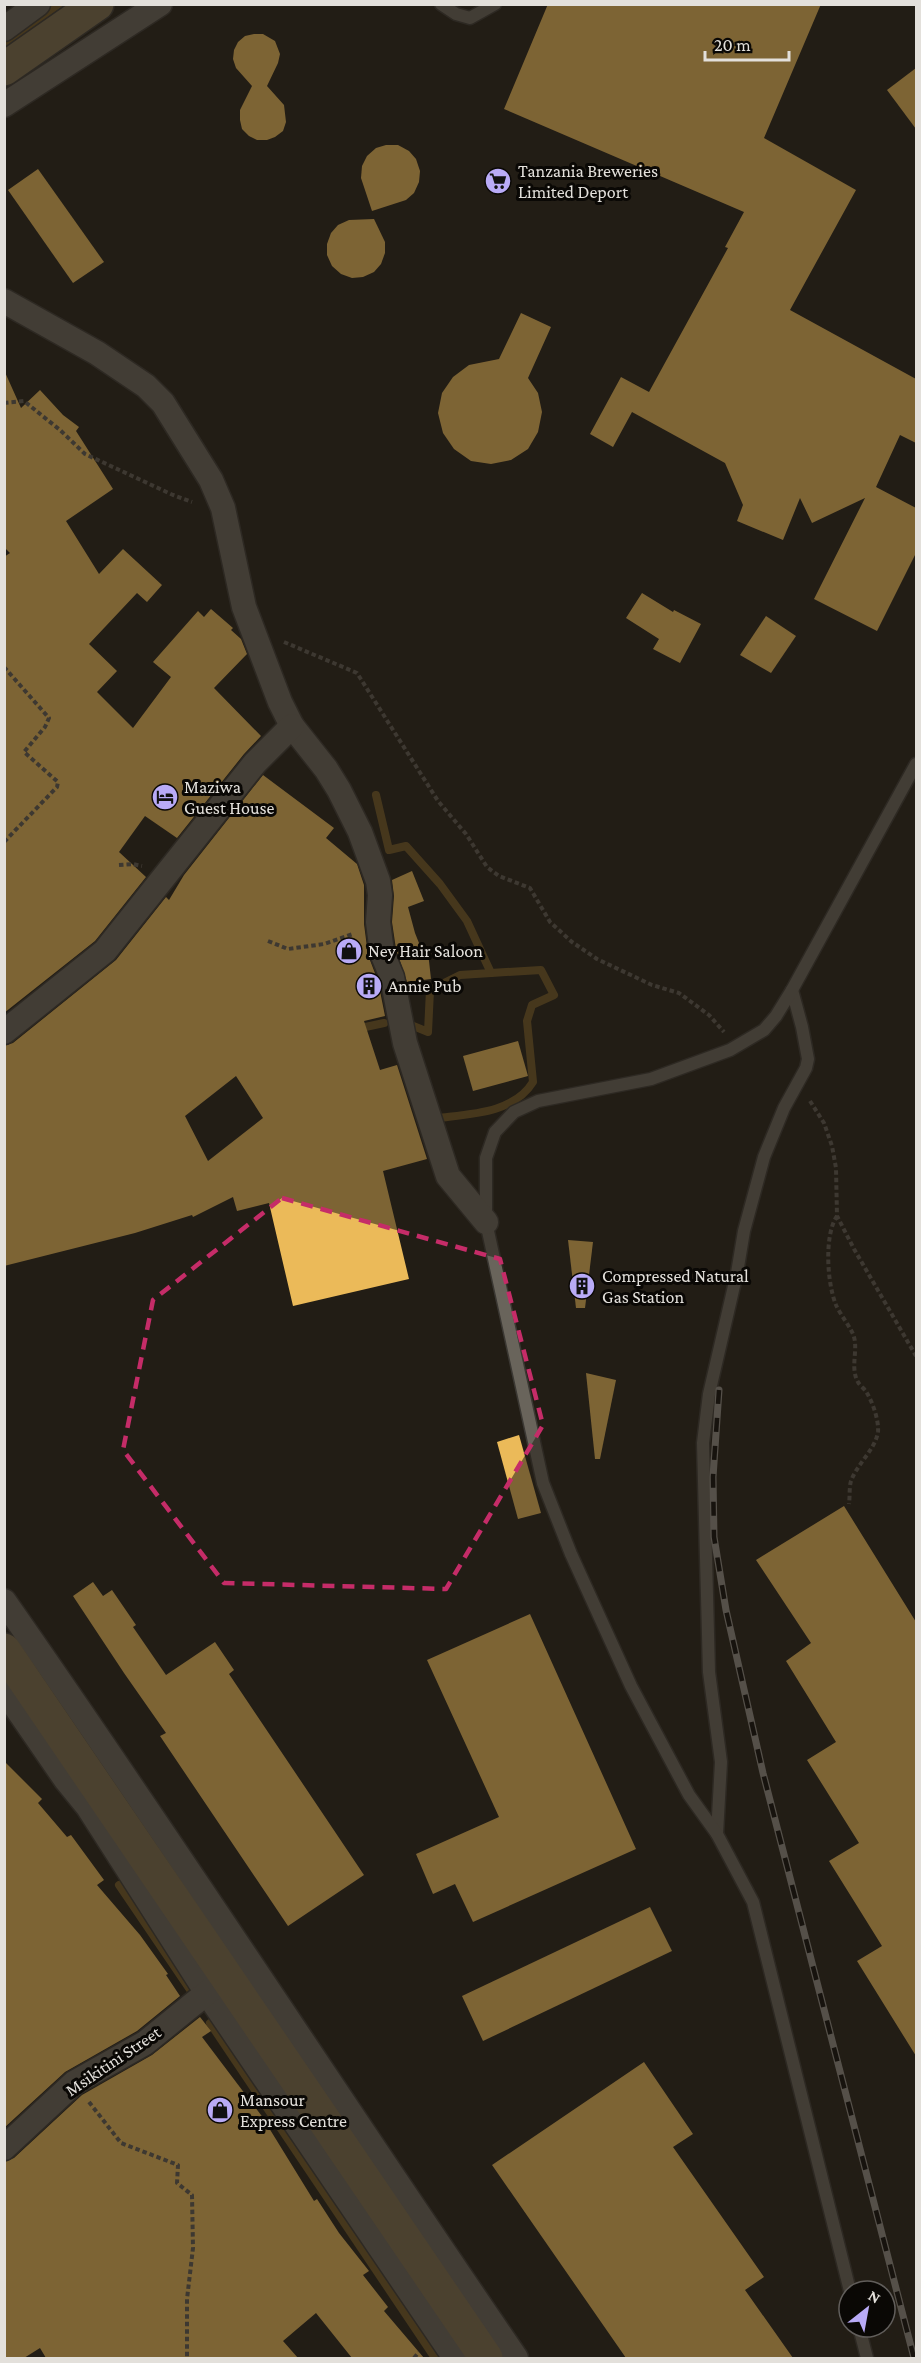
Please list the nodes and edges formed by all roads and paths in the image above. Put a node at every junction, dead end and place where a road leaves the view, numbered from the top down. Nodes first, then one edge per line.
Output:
1 (38, 4) edge
2 (97, 4) edge
3 (160, 4) edge
4 (441, 4) edge
5 (495, 4) edge
6 (4, 29) edge
7 (4, 69) edge
8 (4, 105) edge
9 (4, 301) edge
10 (4, 403) edge
11 (223, 508) junction
12 (251, 625) junction
13 (4, 667) edge
14 (292, 726) junction
15 (916, 764) edge
16 (4, 842) edge
17 (378, 922) junction
18 (268, 941) dead end
19 (792, 990) junction
20 (4, 1032) edge
21 (730, 1050) junction
22 (798, 1082) junction
23 (837, 1215) junction
24 (486, 1222) junction
25 (916, 1356) edge
26 (849, 1504) dead end
27 (4, 1601) edge
28 (4, 1650) edge
29 (4, 1690) edge
30 (717, 1834) junction
31 (216, 1985) junction
32 (74, 2084) junction
33 (4, 2148) edge
34 (846, 2279) edge
35 (862, 2339) edge
36 (187, 2358) edge
37 (455, 2358) edge
38 (486, 2358) edge
39 (516, 2358) edge
40 (867, 2358) edge

1 - 6 street
2 - 7 main road
3 - 8 street
4 - 5 lane
9 - 11 street
10 - 11 path
11 - 12 street
12 - 14 street
12 - 21 path
13 - 16 path
14 - 17 street
14 - 20 street
15 - 19 lane
17 - 18 path
17 - 24 street
19 - 21 lane
19 - 22 lane
21 - 24 lane
22 - 23 path
22 - 30 lane
23 - 25 path
23 - 26 path
24 - 30 lane
27 - 39 street
28 - 31 main road
29 - 31 street
30 - 34 lane
31 - 32 street, Msikitini Street
31 - 37 street
31 - 38 main road
32 - 33 street, Msikitini Street
32 - 36 path
35 - 40 lane

